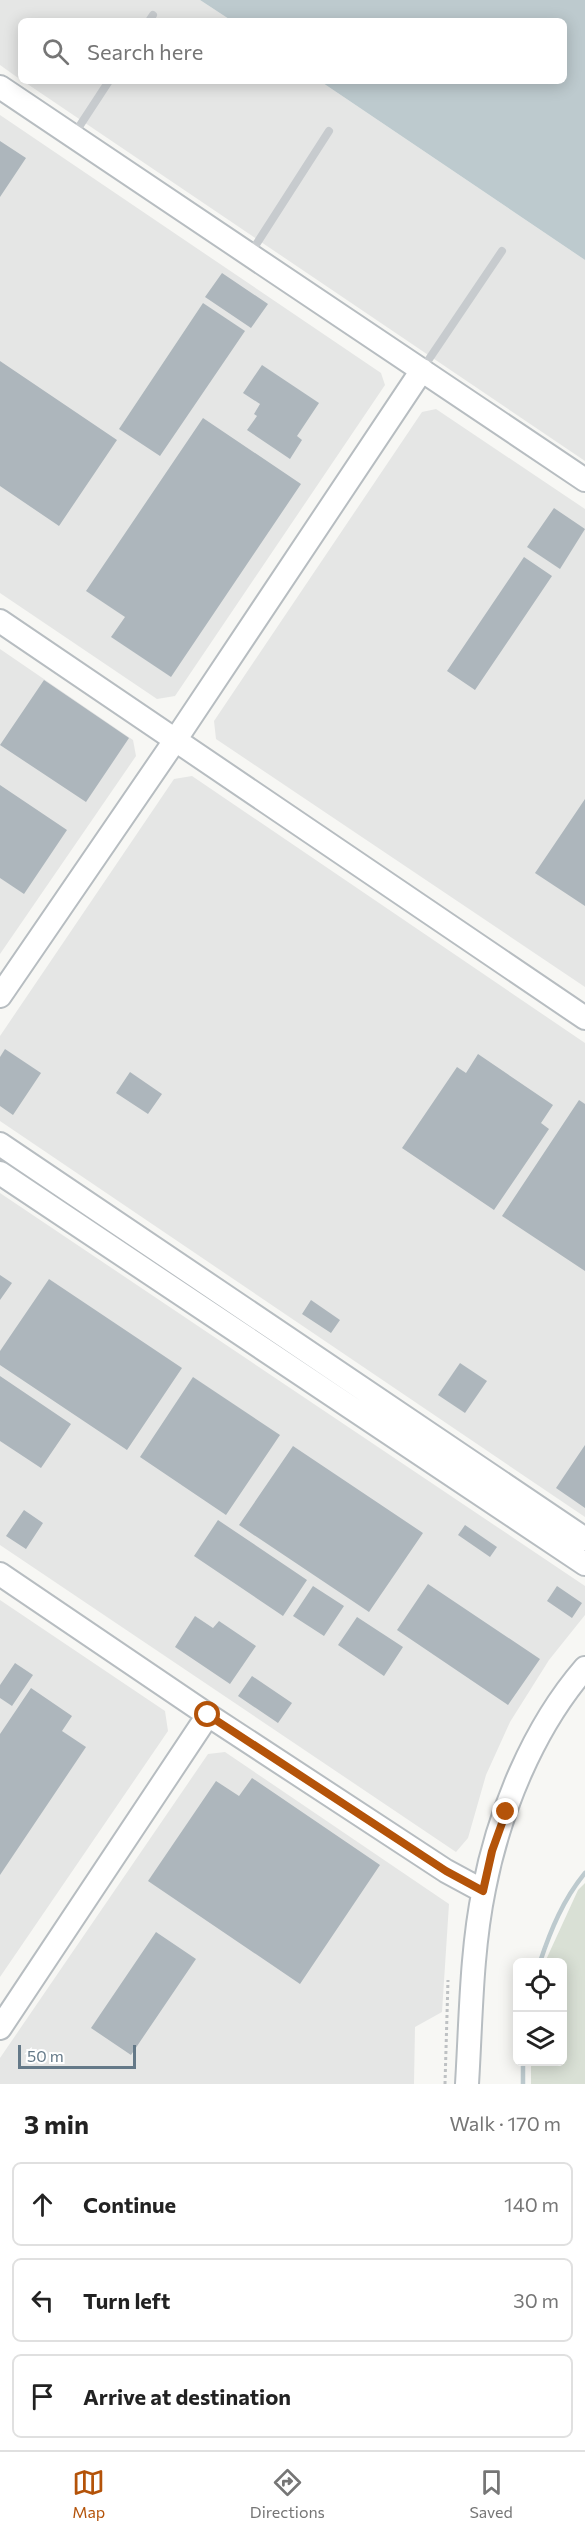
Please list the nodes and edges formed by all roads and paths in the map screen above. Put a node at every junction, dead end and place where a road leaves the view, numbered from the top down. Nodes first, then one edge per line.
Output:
1 (107, 84) edge
2 (0, 87) edge
3 (329, 131) dead end
4 (73, 136) junction
5 (502, 251) dead end
6 (250, 254) junction
7 (422, 370) junction
8 (585, 480) edge
9 (0, 621) edge
10 (176, 740) junction
11 (0, 996) edge
12 (585, 1018) edge
13 (0, 1144) edge
14 (0, 1173) edge
15 (585, 1539) edge
16 (585, 1564) edge
17 (0, 1574) edge
18 (585, 1668) edge
19 (208, 1715) junction
20 (483, 1891) junction
21 (448, 1980) dead end
22 (0, 2028) edge
23 (445, 2084) edge
24 (467, 2084) edge

1 - 4 lane
2 - 4 street
3 - 6 lane
4 - 6 street
5 - 7 lane
6 - 7 street
7 - 8 street
7 - 10 street
9 - 10 street
10 - 11 street
10 - 12 street
13 - 15 street
14 - 16 street
17 - 19 street
18 - 20 street
19 - 20 street
19 - 22 street
20 - 24 street
21 - 23 path

